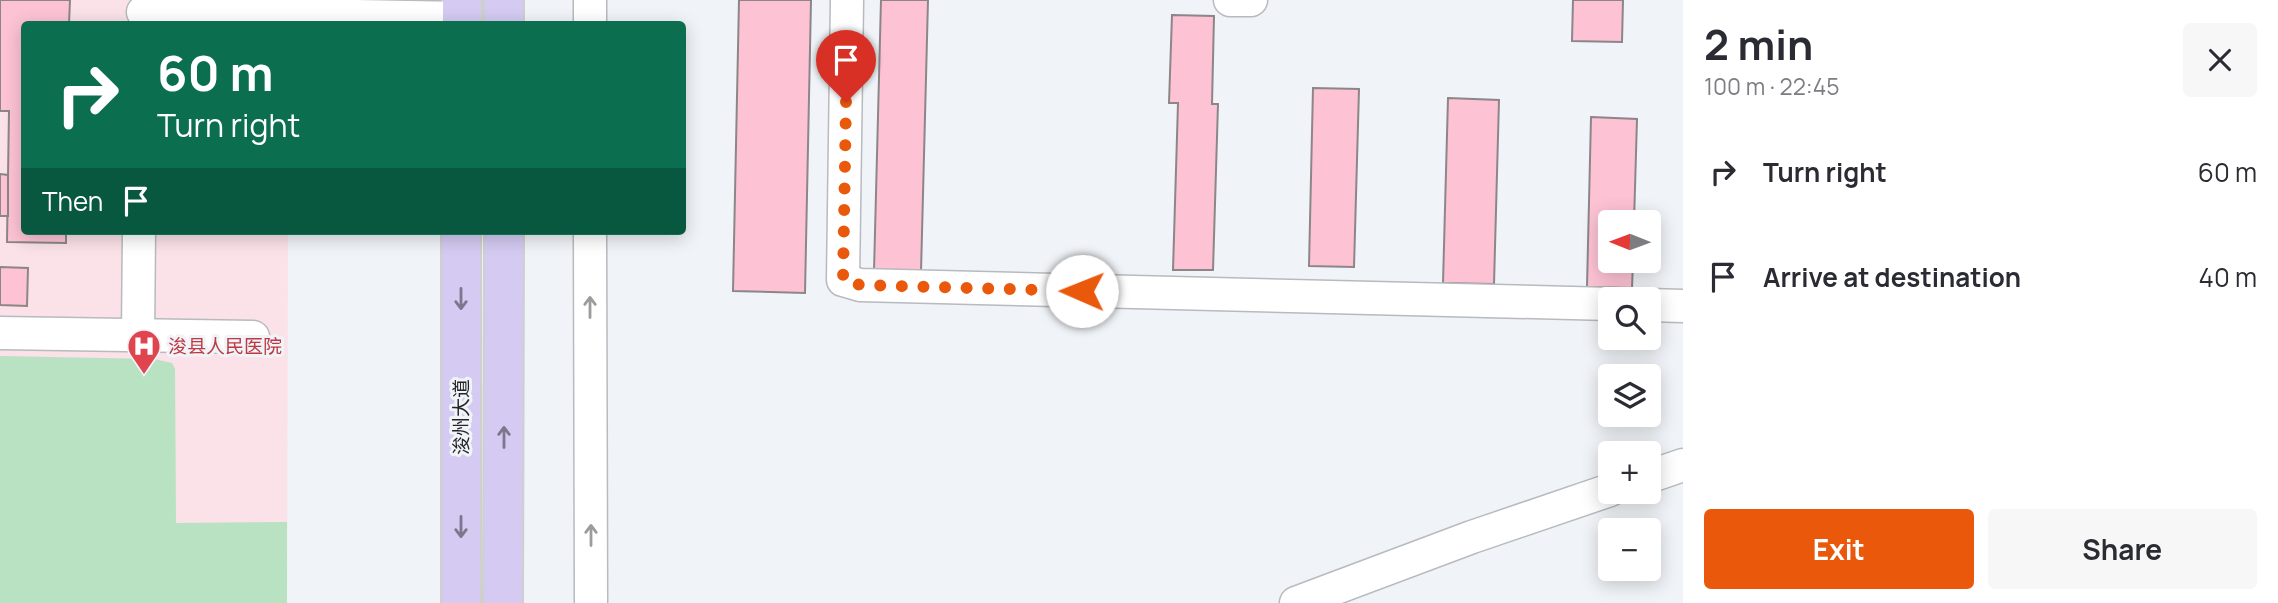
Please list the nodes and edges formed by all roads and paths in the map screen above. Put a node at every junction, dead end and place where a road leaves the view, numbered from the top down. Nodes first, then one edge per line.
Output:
1 (504, 0) edge
2 (590, 0) edge
3 (847, 0) edge
4 (1230, 0) edge
5 (1251, 0) edge
6 (263, 7) edge
7 (143, 12) edge
8 (462, 14) edge
9 (504, 21) edge
10 (590, 21) edge
11 (139, 235) edge
12 (461, 235) edge
13 (504, 235) edge
14 (590, 235) edge
15 (1598, 304) edge
16 (1661, 305) edge
17 (1683, 306) edge
18 (0, 333) edge
19 (138, 335) junction
20 (253, 337) dead end
21 (1683, 465) edge
22 (1661, 473) edge
23 (1598, 494) edge
24 (461, 603) edge
25 (503, 603) edge
26 (591, 603) edge
27 (1296, 603) edge

1 - 9 main road
2 - 10 street
3 - 15 street
4 - 5 street
6 - 7 street
6 - 8 street
11 - 19 street
12 -> 24 main road, 浚州大道
25 -> 13 main road
26 -> 14 street
16 - 17 street
18 - 19 street
19 - 20 street
21 - 22 street
23 - 27 street

